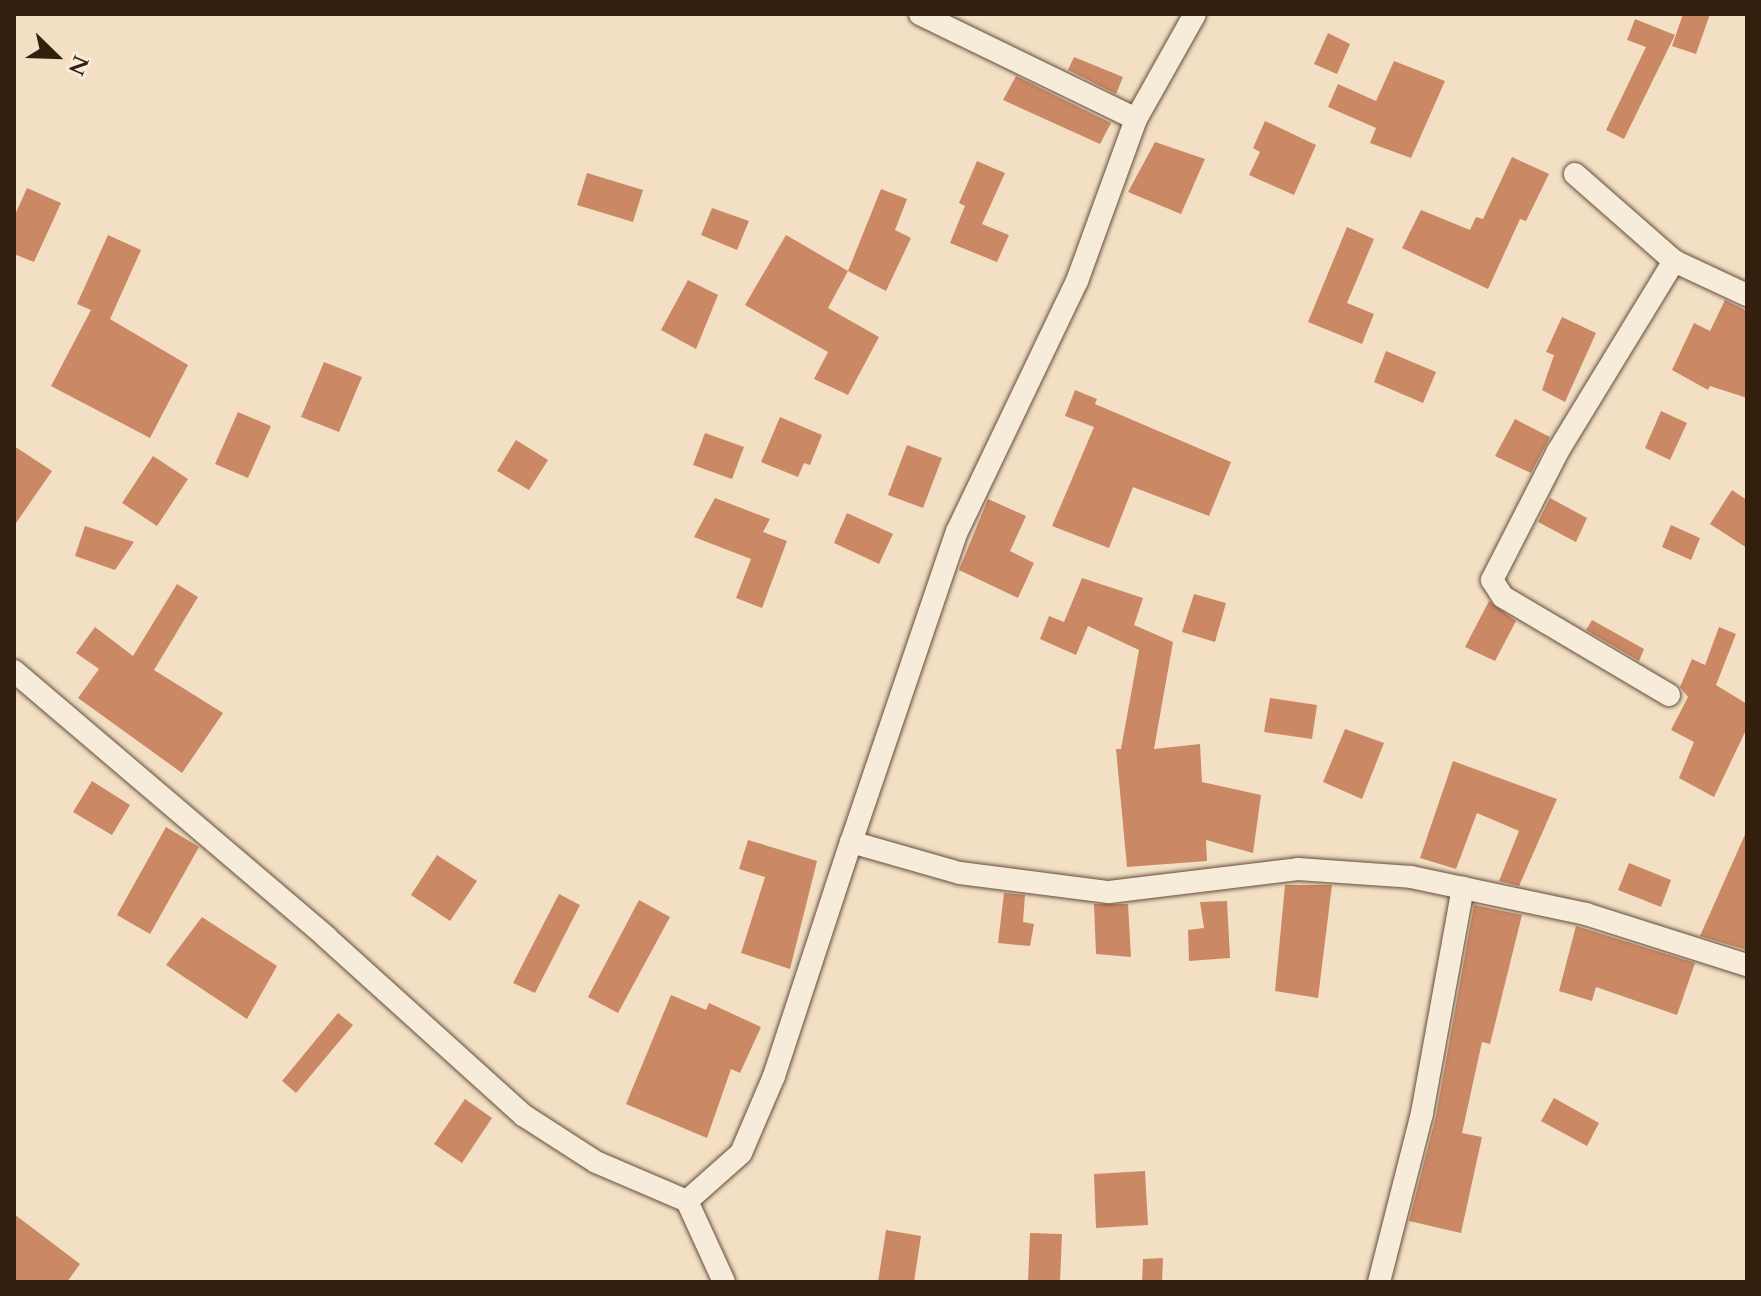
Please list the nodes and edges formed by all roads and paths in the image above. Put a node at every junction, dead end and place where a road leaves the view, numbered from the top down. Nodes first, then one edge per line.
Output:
1 (920, 14) edge
2 (1195, 14) edge
3 (1136, 119) junction
4 (1575, 174) dead end
5 (1674, 261) junction
6 (1747, 295) edge
7 (14, 671) edge
8 (1669, 695) dead end
9 (851, 842) junction
10 (1463, 888) junction
11 (1747, 965) edge
12 (687, 1201) junction
13 (724, 1282) edge
14 (1379, 1282) edge

1 - 3 street
2 - 3 street
3 - 9 street
4 - 5 street
5 - 6 street
5 - 8 street
7 - 12 street
9 - 10 street
9 - 12 street
10 - 11 street
10 - 14 street
12 - 13 street

